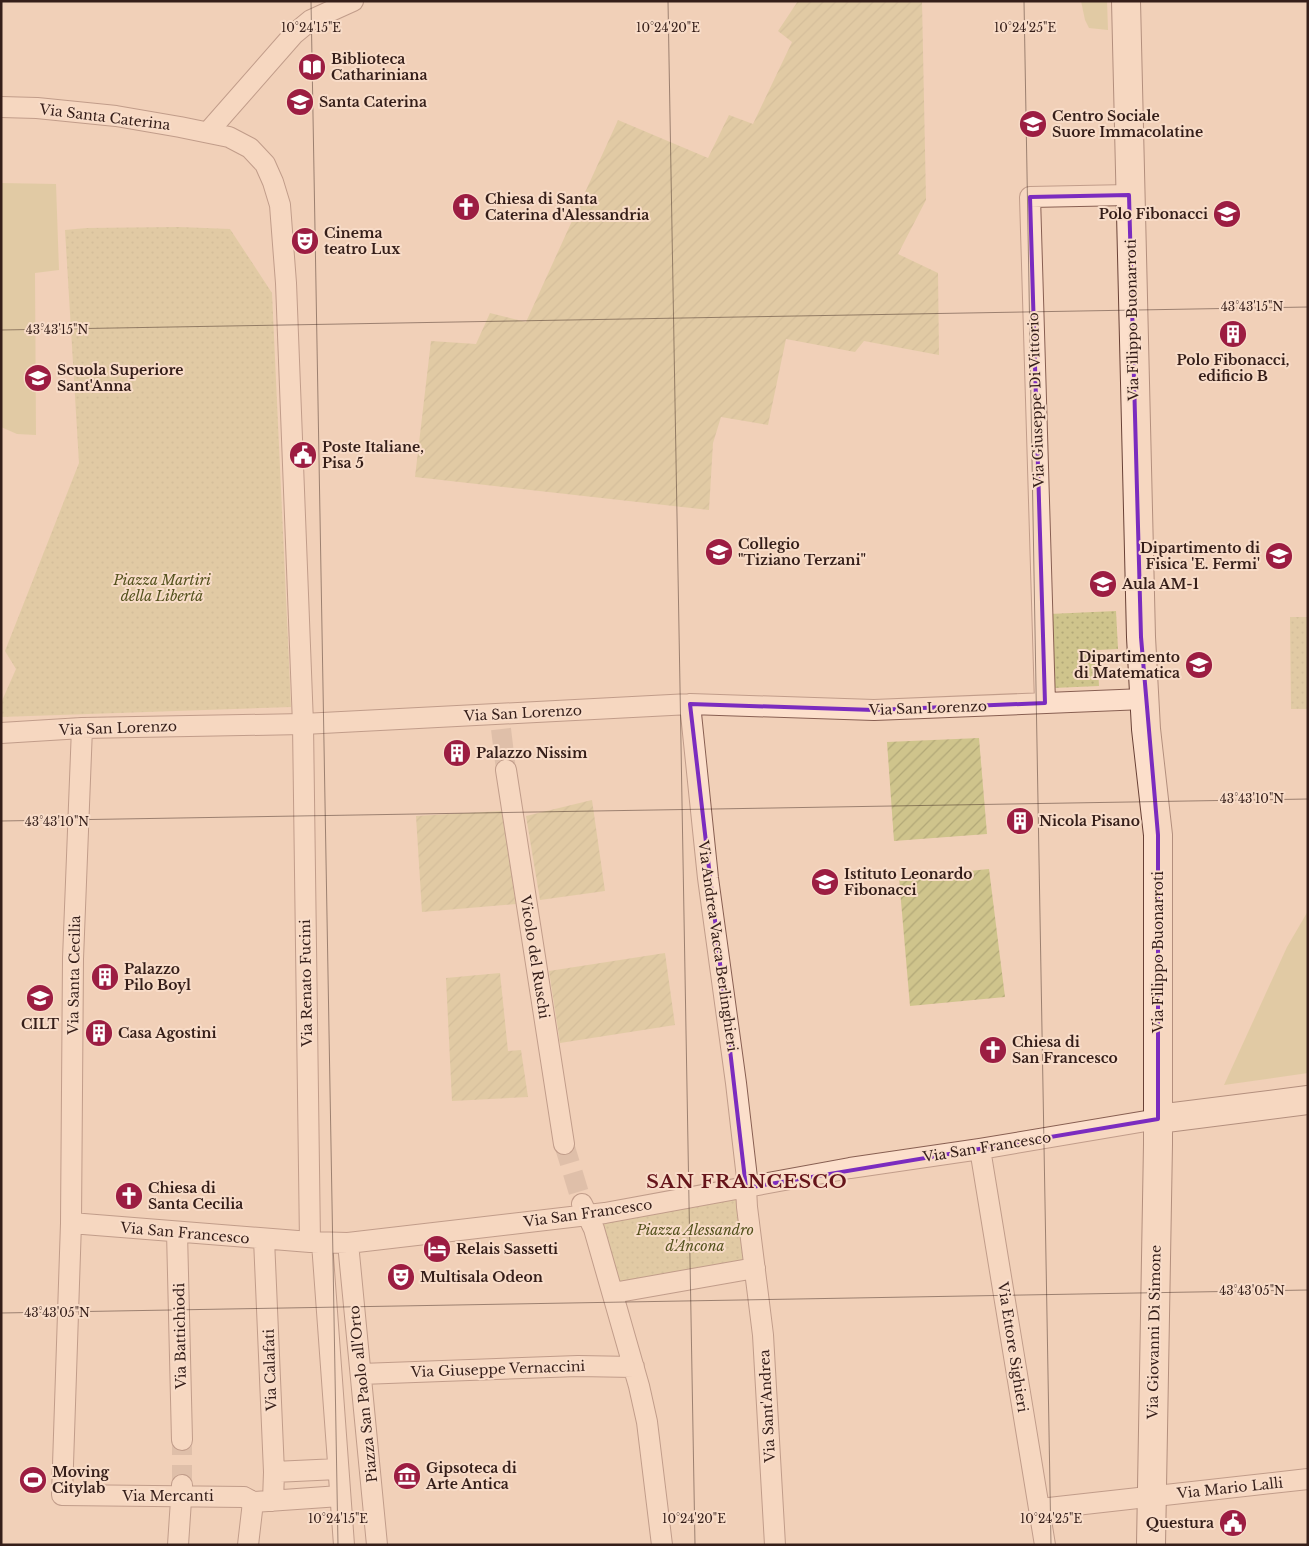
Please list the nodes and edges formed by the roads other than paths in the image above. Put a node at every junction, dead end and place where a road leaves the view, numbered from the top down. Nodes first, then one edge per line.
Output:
1 (353, 1) edge
2 (1126, 1) edge
3 (1, 107) edge
4 (208, 132) junction
5 (1130, 195) junction
6 (1144, 699) junction
7 (1045, 703) junction
8 (690, 704) junction
9 (303, 724) junction
10 (82, 728) junction
11 (1, 733) edge
12 (506, 770) tunnel mouth
13 (1308, 1100) edge
14 (1158, 1119) junction
15 (564, 1144) tunnel mouth
16 (980, 1149) junction
17 (746, 1188) junction
18 (585, 1209) junction
19 (71, 1223) junction
20 (177, 1232) junction
21 (264, 1239) junction
22 (316, 1243) junction
23 (348, 1243) junction
24 (756, 1268) junction
25 (613, 1293) junction
26 (634, 1368) junction
27 (360, 1374) junction
28 (182, 1440) tunnel mouth
29 (338, 1469) junction
30 (274, 1472) junction
31 (1308, 1479) edge
32 (182, 1490) junction
33 (62, 1495) joint
34 (340, 1496) junction
35 (1152, 1497) junction
36 (273, 1501) junction
37 (253, 1502) junction
38 (1040, 1510) junction
39 (178, 1545) edge
40 (248, 1545) edge
41 (344, 1545) edge
42 (377, 1545) edge
43 (662, 1545) edge
44 (775, 1545) edge
45 (1045, 1545) edge
46 (1151, 1545) edge

1 - 4 street
2 - 5 street, Via Filippo Buonarroti
3 - 4 street, Via Santa Caterina
4 - 9 street, Via Santa Caterina
5 - 6 street, Via Filippo Buonarroti
5 - 7 street, Via Giuseppe Di Vittorio
6 - 7 street, Via San Lorenzo
6 - 14 street, Via Filippo Buonarroti
7 - 8 street, Via San Lorenzo
8 - 9 street, Via San Lorenzo
8 - 17 street, Via Andrea Vacca Berlinghieri
9 - 10 street, Via San Lorenzo
9 - 22 street, Via Renato Fucini
10 - 11 street, Via San Lorenzo
10 - 19 street, Via Santa Cecilia
12 - 15 street, Vicolo del Ruschi
13 - 14 street, Via San Francesco
14 - 16 street, Via San Francesco
14 - 35 street, Via Giovanni Di Simone
16 - 17 street, Via San Francesco
16 - 38 street, Via Ettore Sighieri
17 - 18 street, Via San Francesco
17 - 24 street
18 - 23 street, Via San Francesco
18 - 25 street
19 - 20 street, Via San Francesco
19 - 33 street, Via Santa Cecilia
20 - 21 street, Via San Francesco
20 - 28 street, Via Battichiodi
21 - 22 street, Via San Francesco
21 - 30 street, Via Calafati
22 - 23 street, Via San Francesco
22 - 29 street, Piazza San Paolo all'Orto
23 - 27 street, Piazza San Paolo all'Orto
24 - 25 street
24 - 44 street, Via Sant'Andrea
25 - 26 street
26 - 27 street, Via Giuseppe Vernaccini
26 - 43 street
27 - 42 street, Piazza San Paolo all'Orto
29 - 30 street
29 - 34 street, Piazza San Paolo all'Orto
30 - 36 street, Via Calafati
31 - 35 street, Via Mario Lalli
32 - 33 street, Via Mercanti
32 - 37 street, Via Mercanti
32 - 39 street
34 - 36 street
34 - 41 street, Piazza San Paolo all'Orto
35 - 38 street, Via Mario Lalli
35 - 46 street, Via Giovanni Di Simone
36 - 37 street, Via Mercanti
37 - 40 street
38 - 45 street, Via Ettore Sighieri

